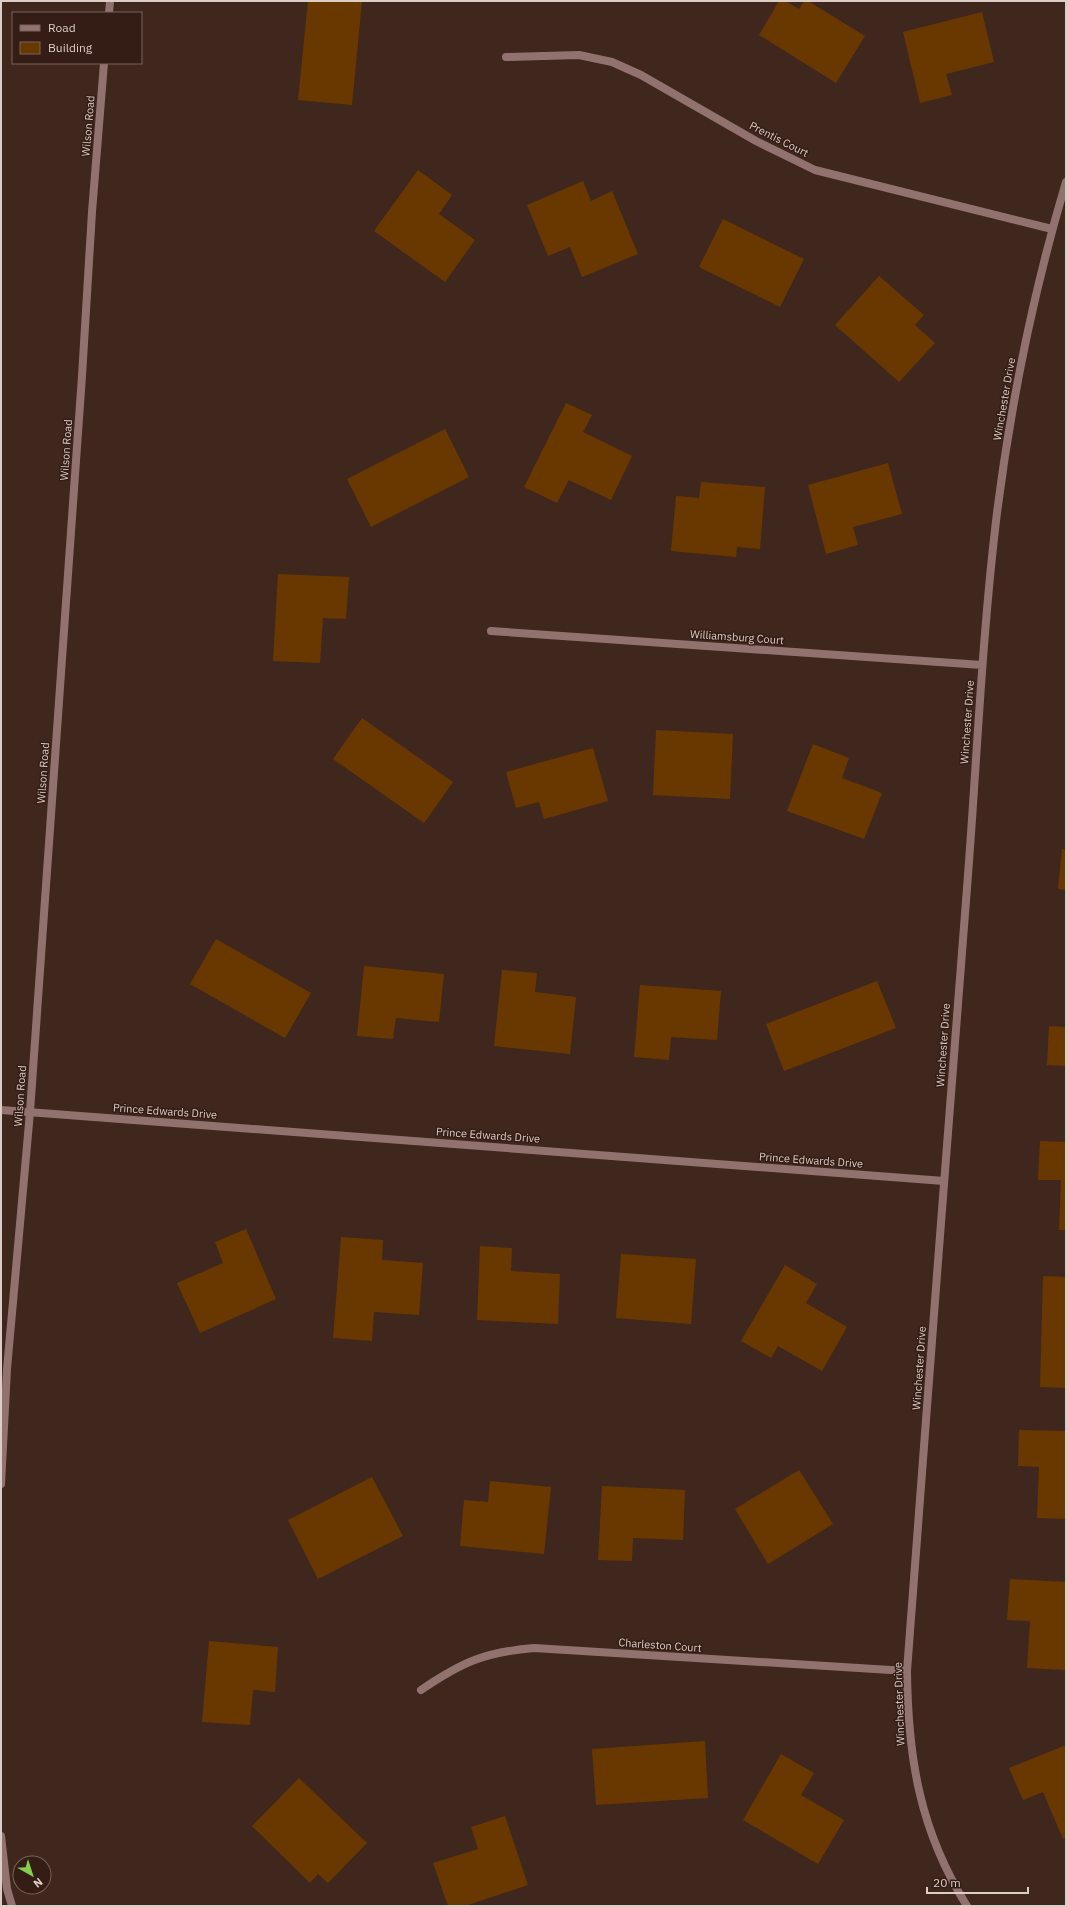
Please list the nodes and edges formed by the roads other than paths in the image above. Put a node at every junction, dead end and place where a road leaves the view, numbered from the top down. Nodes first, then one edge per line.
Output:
1 (110, 1) edge
2 (109, 12) edge
3 (506, 57) dead end
4 (104, 64) edge
5 (1066, 182) edge
6 (1052, 229) junction
7 (491, 631) dead end
8 (982, 665) junction
9 (1, 1110) edge
10 (30, 1112) junction
11 (944, 1181) junction
12 (1, 1484) edge
13 (907, 1672) junction
14 (421, 1690) dead end
15 (1, 1836) edge
16 (12, 1906) edge
17 (967, 1906) edge

1 - 2 street
3 - 6 street, Prentis Court
4 - 10 street, Wilson Road
5 - 6 street, Winchester Drive
6 - 8 street, Winchester Drive
7 - 8 street, Williamsburg Court
8 - 11 street, Winchester Drive
9 - 10 street, Prince Edwards Drive
10 - 11 street, Prince Edwards Drive
10 - 12 street, Wilson Road
11 - 13 street, Winchester Drive
13 - 14 street, Charleston Court
13 - 17 street, Winchester Drive
15 - 16 street

